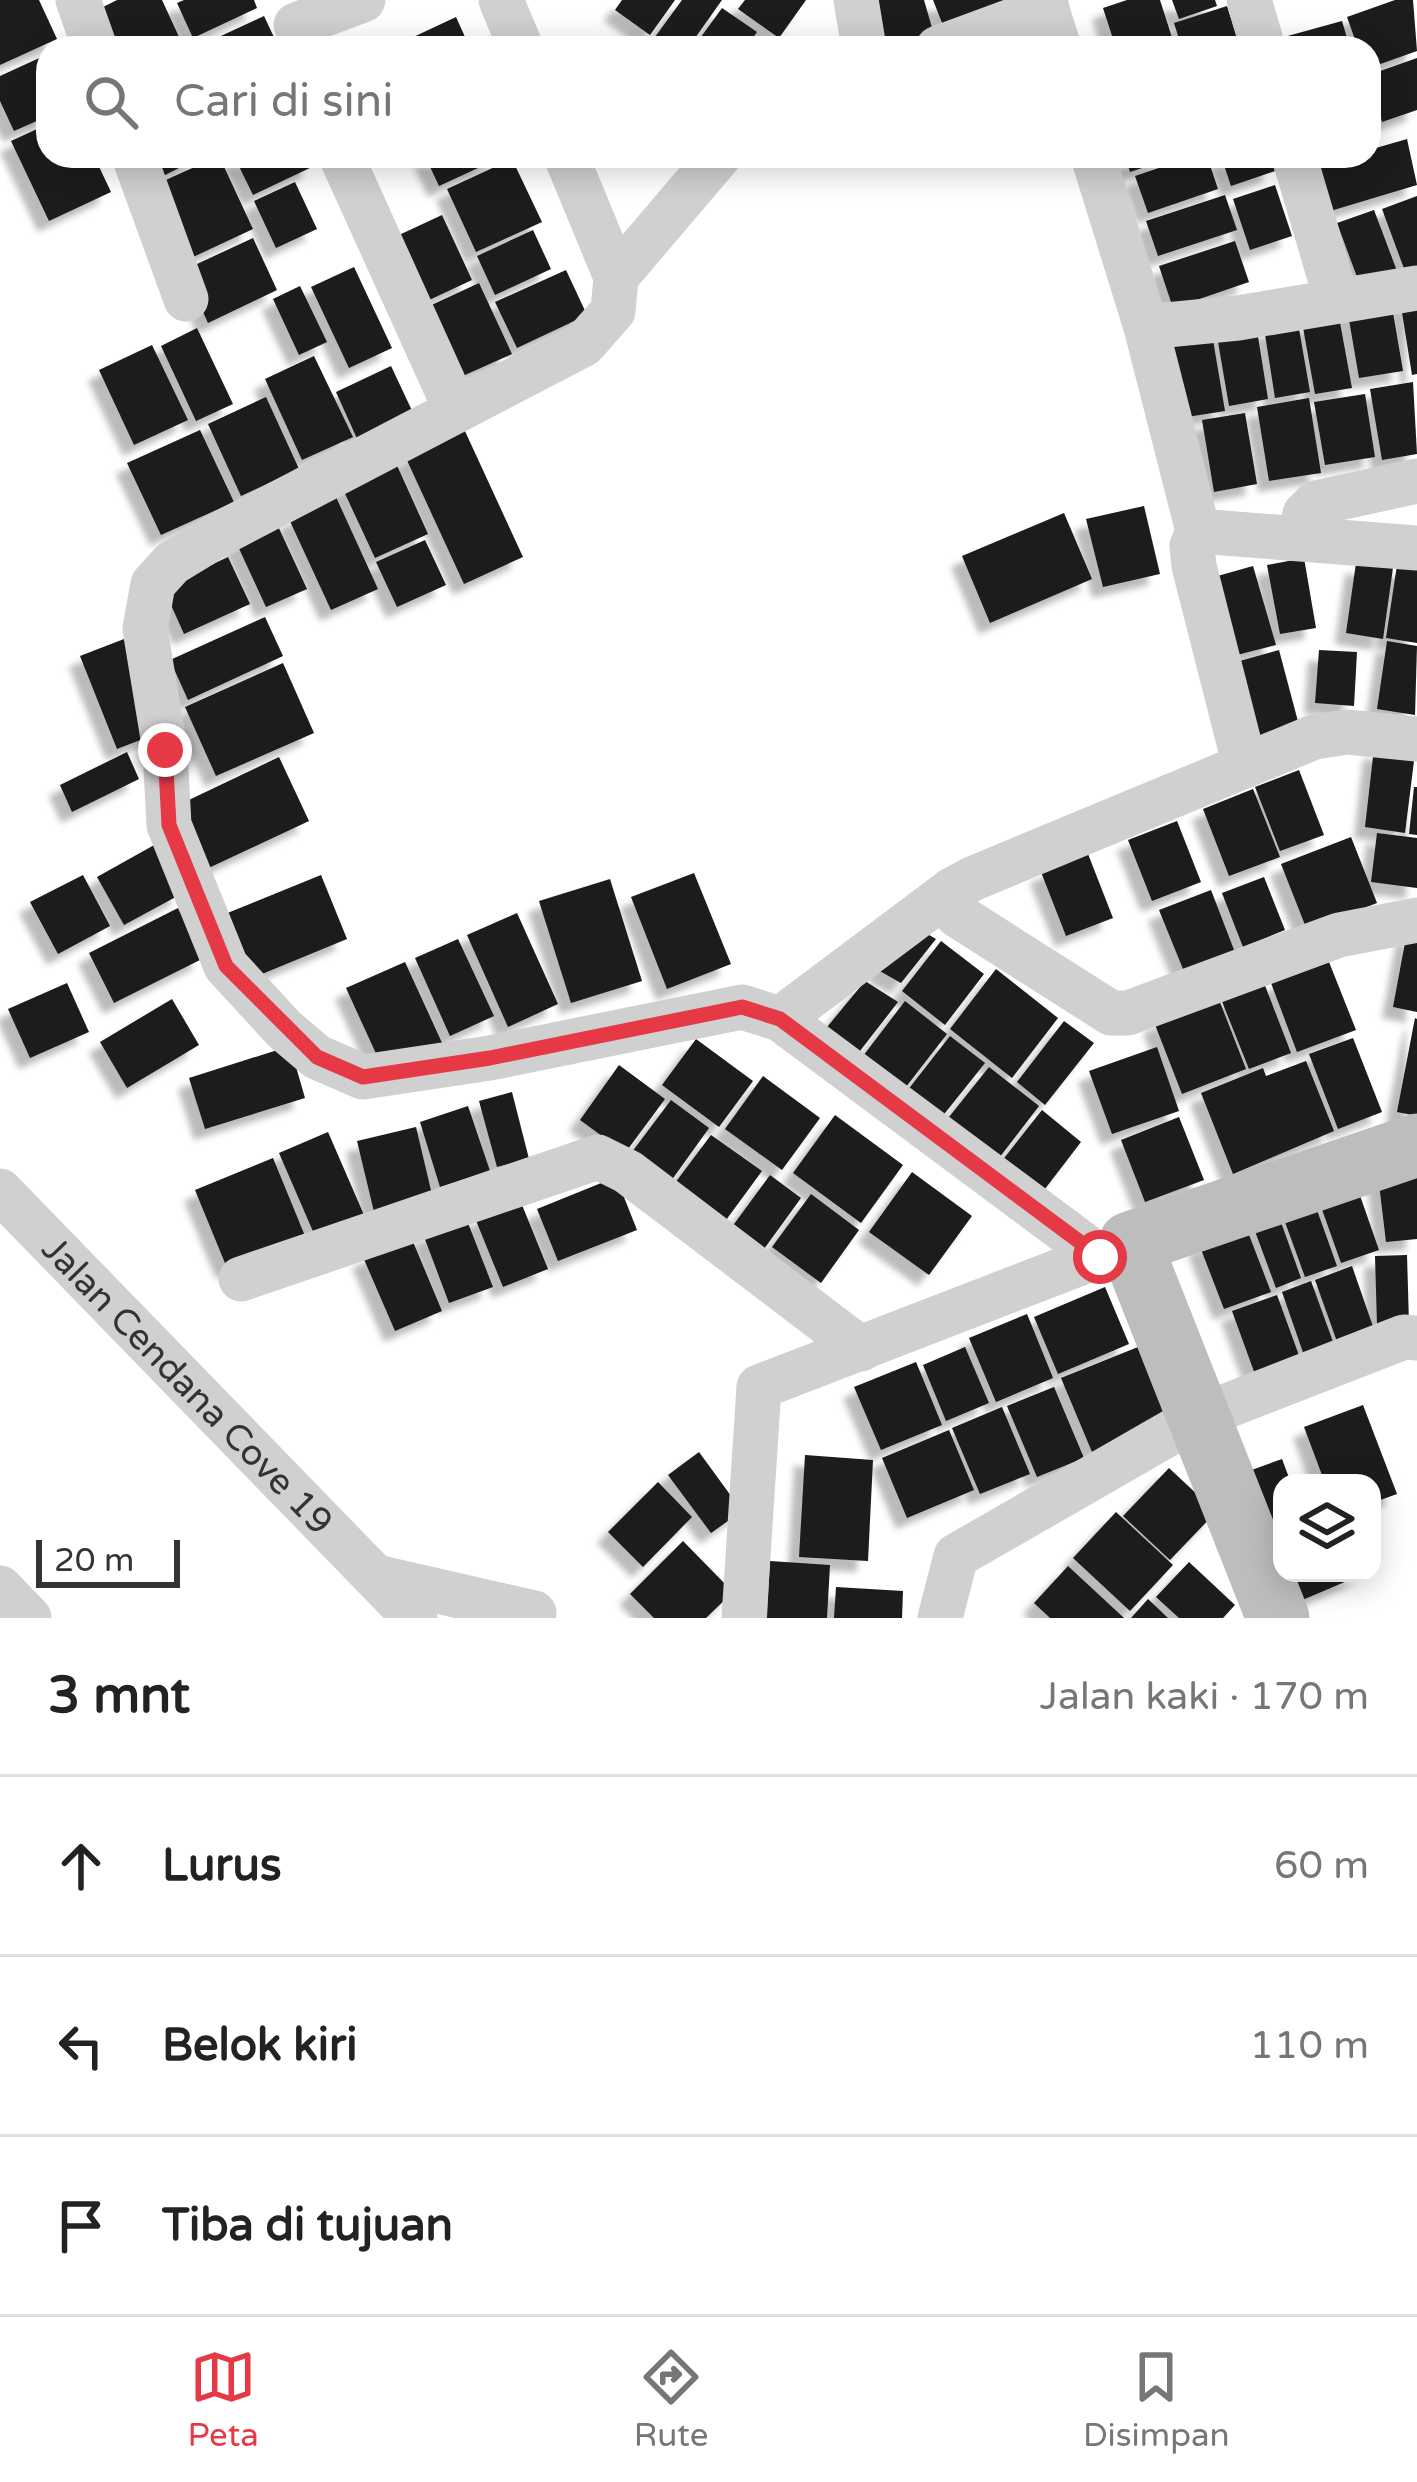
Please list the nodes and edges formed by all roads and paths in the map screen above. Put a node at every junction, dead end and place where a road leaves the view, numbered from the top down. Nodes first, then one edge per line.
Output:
1 (78, 0) edge
2 (363, 0) edge
3 (501, 0) edge
4 (856, 0) edge
5 (1249, 0) edge
6 (1050, 19) edge
7 (295, 24) edge
8 (91, 36) edge
9 (516, 36) edge
10 (862, 36) edge
11 (984, 36) edge
12 (1260, 36) edge
13 (138, 168) edge
14 (346, 168) edge
15 (571, 168) edge
16 (709, 168) edge
17 (1097, 168) edge
18 (1298, 168) edge
19 (616, 277) junction
20 (1417, 288) edge
21 (1336, 298) junction
22 (186, 299) dead end
23 (1146, 327) junction
24 (456, 410) junction
25 (1417, 481) edge
26 (1198, 531) junction
27 (1301, 535) junction
28 (1417, 548) edge
29 (1417, 739) edge
30 (1245, 766) junction
31 (952, 890) junction
32 (1417, 920) edge
33 (780, 1019) junction
34 (1417, 1145) edge
35 (0, 1191) edge
36 (1115, 1250) junction
37 (241, 1279) dead end
38 (1417, 1338) edge
39 (861, 1349) junction
40 (1196, 1418) junction
41 (376, 1577) junction
42 (0, 1588) edge
43 (1259, 1608) edge
44 (534, 1616) edge
45 (29, 1618) edge
46 (416, 1618) edge
47 (744, 1618) edge
48 (940, 1618) edge

1 - 8 street
2 - 7 street
3 - 9 street
4 - 10 street
5 - 12 street
6 - 11 street
13 - 22 street
14 - 24 street
15 - 19 street
16 - 19 street
17 - 23 street
18 - 21 street
19 - 24 street
20 - 21 street
21 - 23 street
23 - 26 street
24 - 33 street
25 - 27 street
26 - 27 street
26 - 30 street
27 - 28 street
29 - 30 street
30 - 31 street
31 - 32 street
31 - 33 street
33 - 36 street
34 - 36 street
35 - 41 street, Jalan Cendana Cove 19
36 - 39 street
36 - 40 street
37 - 39 street
38 - 40 street
39 - 47 street
40 - 43 street
40 - 48 street
41 - 44 street
41 - 46 street, Jalan Cendana Cove 19
42 - 45 street

